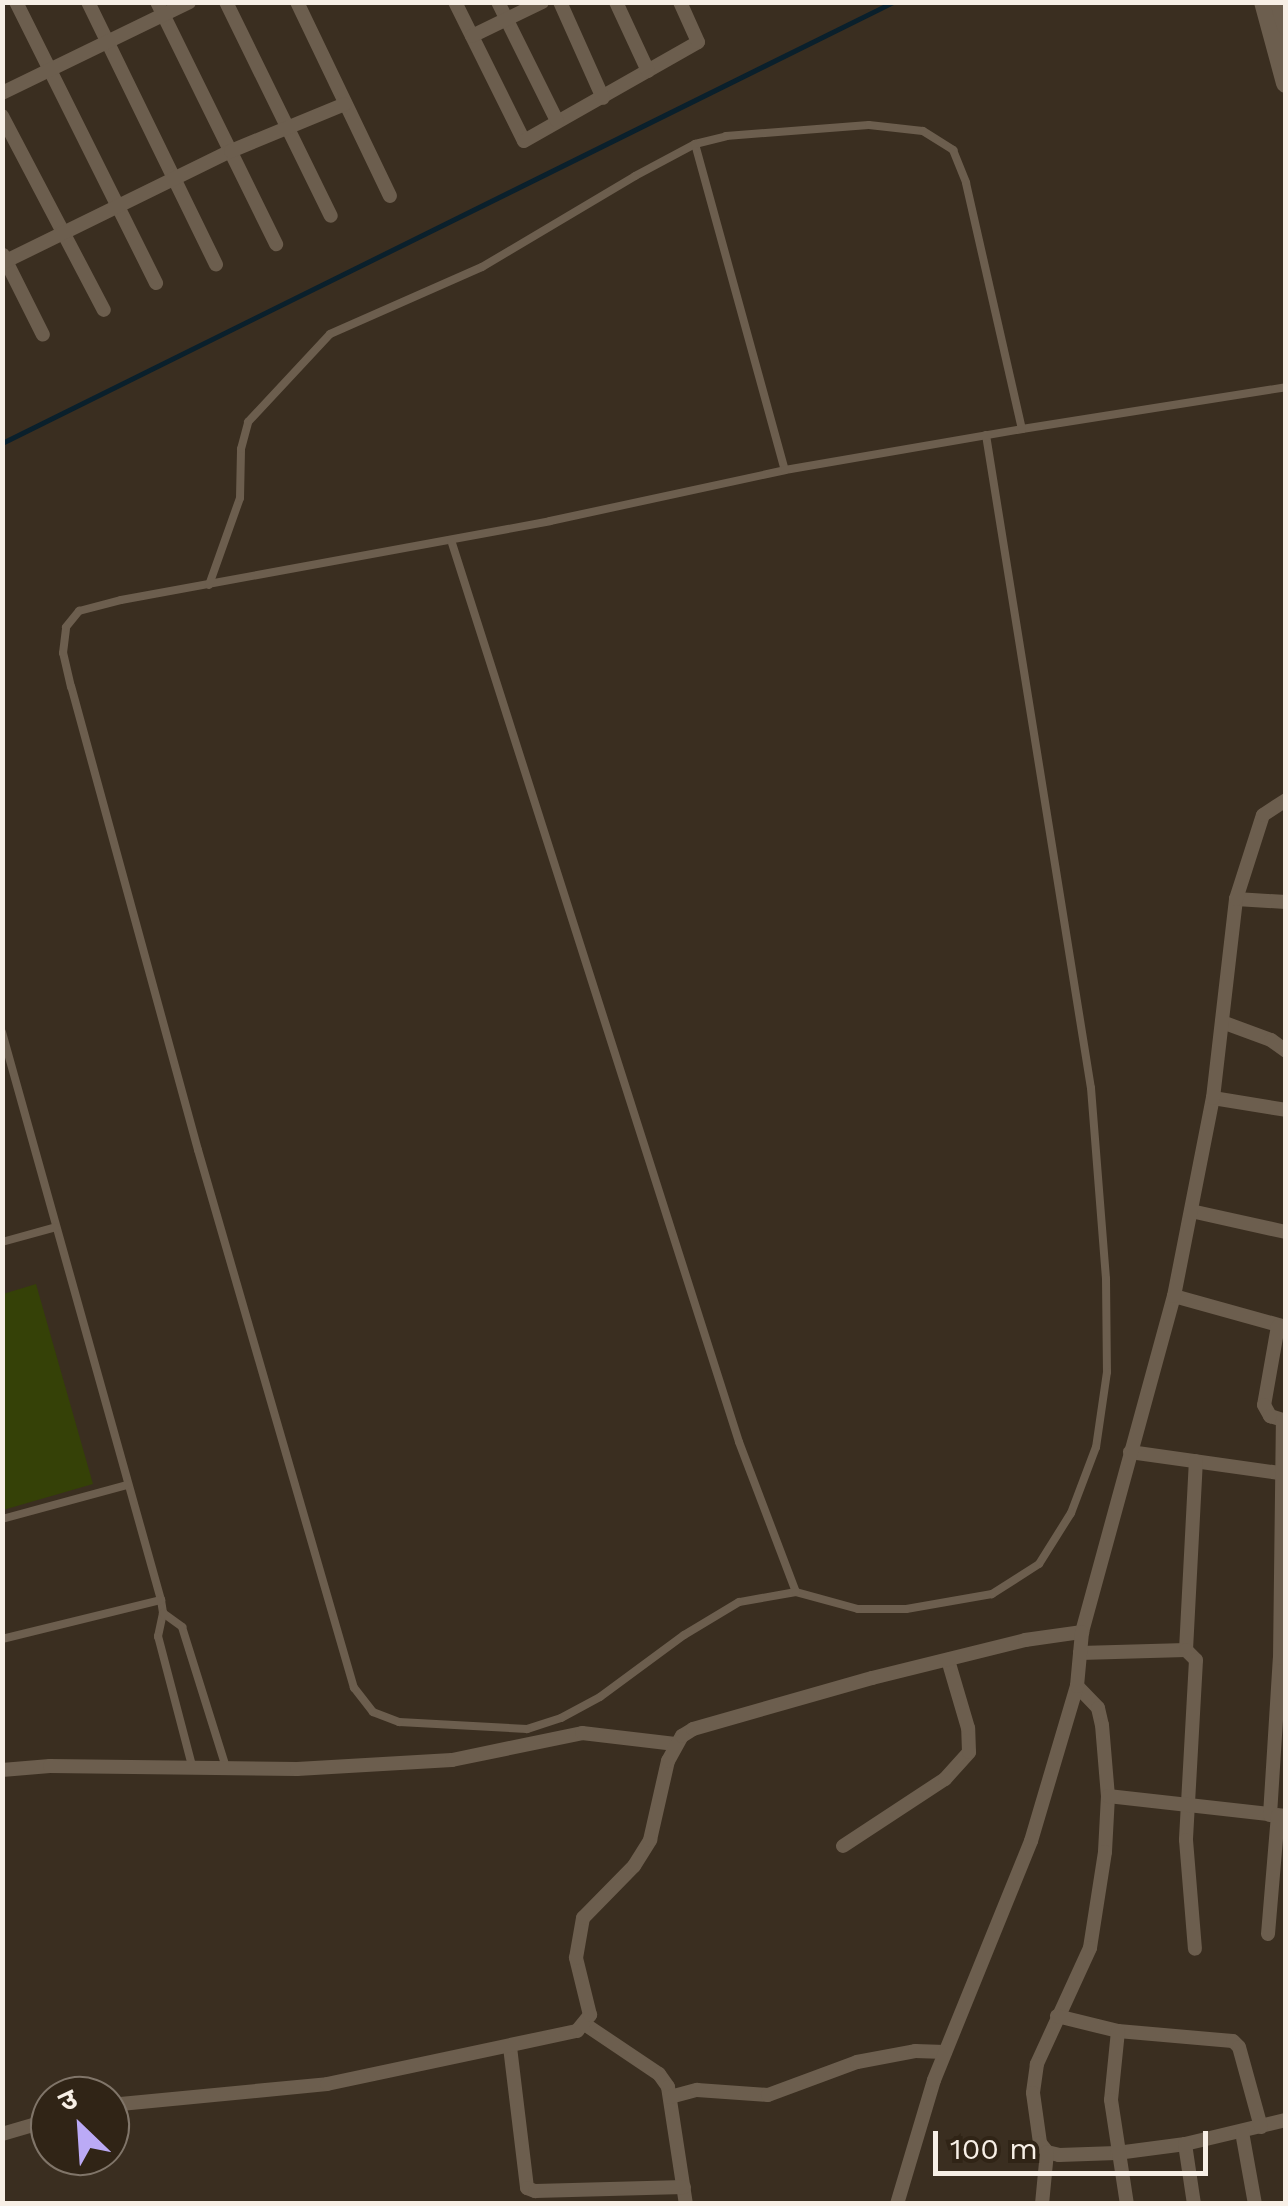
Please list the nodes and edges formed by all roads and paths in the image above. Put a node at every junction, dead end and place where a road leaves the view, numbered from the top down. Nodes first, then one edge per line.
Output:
1 (16, 2) edge
2 (88, 2) edge
3 (189, 2) edge
4 (226, 2) edge
5 (297, 2) edge
6 (455, 2) edge
7 (498, 2) edge
8 (542, 2) edge
9 (560, 2) edge
10 (616, 2) edge
11 (680, 2) edge
12 (1264, 2) edge
13 (1280, 2) edge
14 (160, 8) edge
15 (506, 20) junction
16 (1286, 25) edge
17 (472, 36) junction
18 (108, 42) junction
19 (50, 71) junction
20 (648, 71) junction
21 (1286, 83) edge
22 (2, 93) edge
23 (603, 98) junction
24 (345, 104) junction
25 (2, 116) edge
26 (557, 121) junction
27 (287, 127) junction
28 (695, 144) junction
29 (231, 151) junction
30 (176, 177) junction
31 (390, 196) dead end
32 (118, 208) junction
33 (331, 216) dead end
34 (62, 235) junction
35 (276, 244) dead end
36 (4, 260) edge
37 (216, 264) dead end
38 (156, 283) dead end
39 (104, 310) dead end
40 (43, 335) dead end
41 (1286, 388) edge
42 (1022, 428) junction
43 (986, 435) junction
44 (785, 470) junction
45 (451, 540) junction
46 (209, 585) junction
47 (1286, 800) edge
48 (1236, 899) junction
49 (1286, 902) edge
50 (1222, 1022) junction
51 (3, 1036) edge
52 (1286, 1052) edge
53 (1213, 1098) junction
54 (1286, 1110) edge
55 (1190, 1211) junction
56 (56, 1227) junction
57 (1286, 1232) edge
58 (2, 1242) edge
59 (1174, 1296) junction
60 (1282, 1326) edge
61 (1284, 1420) edge
62 (1130, 1452) junction
63 (1196, 1462) junction
64 (1283, 1474) edge
65 (127, 1485) junction
66 (2, 1519) edge
67 (796, 1592) junction
68 (160, 1600) junction
69 (163, 1613) junction
70 (1082, 1632) junction
71 (2, 1639) edge
72 (1186, 1650) junction
73 (1080, 1653) junction
74 (948, 1660) junction
75 (1077, 1686) junction
76 (675, 1744) junction
77 (192, 1766) junction
78 (226, 1767) junction
79 (2, 1770) edge
80 (1108, 1796) junction
81 (1187, 1807) junction
82 (1278, 1815) edge
83 (843, 1846) dead end
84 (1268, 1934) dead end
85 (1195, 1949) dead end
86 (1057, 2016) junction
87 (586, 2024) junction
88 (1118, 2031) junction
89 (510, 2048) junction
90 (945, 2052) junction
91 (670, 2097) junction
92 (130, 2104) edge
93 (1286, 2120) edge
94 (30, 2126) edge
95 (1261, 2126) junction
96 (1242, 2132) junction
97 (2, 2134) edge
98 (1185, 2144) junction
99 (1047, 2152) junction
100 (1117, 2153) junction
101 (684, 2187) junction
102 (574, 2196) edge
103 (686, 2204) edge
104 (898, 2204) edge
105 (1042, 2204) edge
106 (1127, 2204) edge
107 (1194, 2204) edge
108 (1255, 2204) edge

1 - 19 street
2 - 18 street
3 - 14 street
4 - 27 street
5 - 24 street
6 - 17 street
7 - 15 street
8 - 15 street
9 - 23 street
10 - 20 street
11 - 20 street
12 - 21 street
13 - 16 street
14 - 18 street
14 - 29 street
15 - 17 street
15 - 26 street
17 - 26 street
18 - 19 street
18 - 30 street
19 - 22 street
19 - 32 street
20 - 23 street
23 - 26 street
24 - 27 street
24 - 31 street
25 - 34 street
27 - 29 street
27 - 33 street
28 - 42 lane
28 - 44 lane
28 - 46 lane
29 - 30 street
29 - 35 street
30 - 32 street
30 - 37 street
32 - 34 street
32 - 38 street
34 - 36 street
34 - 39 street
36 - 40 street
41 - 42 lane
42 - 43 lane
43 - 44 lane
43 - 67 lane
44 - 45 lane
45 - 46 lane
45 - 67 lane
46 - 67 lane
47 - 48 street
48 - 49 street
48 - 50 street
50 - 52 street
50 - 53 street
51 - 56 lane
53 - 54 street
53 - 55 street
55 - 57 street
55 - 59 street
56 - 58 lane
56 - 65 lane
59 - 60 street
59 - 62 street
60 - 61 street
61 - 64 street
62 - 63 street
62 - 70 street
63 - 64 street
63 - 72 street
64 - 82 street
65 - 66 lane
65 - 68 lane
68 - 69 lane
68 - 71 lane
69 - 77 lane
69 - 78 lane
70 - 73 street
70 - 74 street
72 - 73 street
72 - 81 street
73 - 75 street
74 - 76 street
74 - 83 street
75 - 80 street
75 - 90 street
76 - 78 street
76 - 87 street
77 - 78 street
77 - 79 street
80 - 81 street
80 - 86 street
81 - 82 street
81 - 85 street
82 - 84 street
86 - 88 street
86 - 99 street
87 - 89 street
87 - 91 street
88 - 95 street
88 - 100 street
89 - 92 street
89 - 102 street
90 - 91 street
90 - 104 street
91 - 101 street
93 - 95 street
94 - 97 street
95 - 96 street
96 - 98 street
96 - 108 street
98 - 100 street
98 - 107 street
99 - 100 street
99 - 105 street
100 - 106 street
101 - 102 street
101 - 103 street

